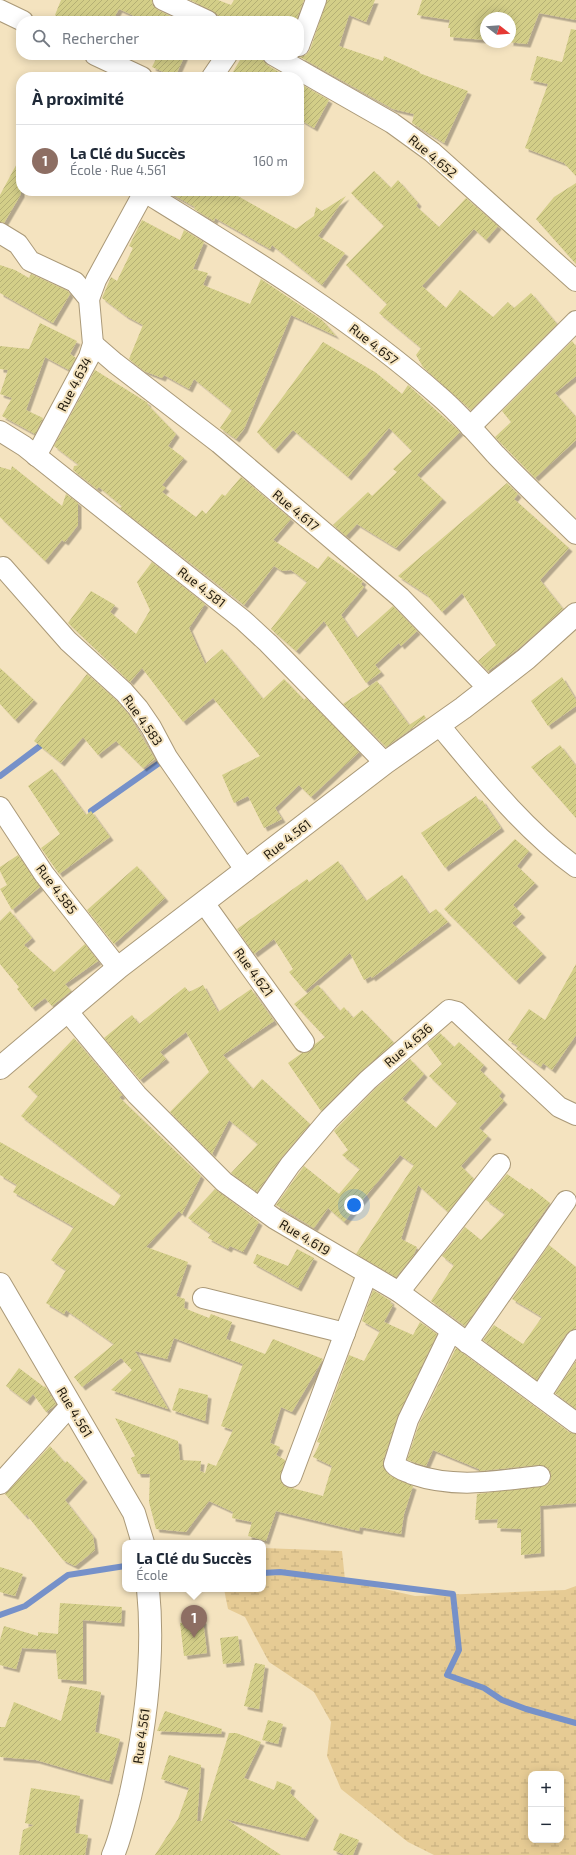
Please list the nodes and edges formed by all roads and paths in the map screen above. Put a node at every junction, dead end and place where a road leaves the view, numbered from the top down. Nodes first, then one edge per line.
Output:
1 (163, 0) edge
2 (316, 0) edge
3 (0, 10) edge
4 (197, 16) edge
5 (16, 18) edge
6 (304, 32) edge
7 (106, 60) edge
8 (224, 60) edge
9 (294, 60) edge
10 (131, 72) edge
11 (215, 72) edge
12 (140, 196) edge
13 (151, 196) edge
14 (0, 234) edge
15 (576, 281) edge
16 (89, 299) junction
17 (576, 321) edge
18 (93, 344) junction
19 (470, 427) junction
20 (0, 431) edge
21 (36, 456) junction
22 (576, 534) edge
23 (3, 567) dead end
24 (576, 614) edge
25 (488, 688) junction
26 (440, 726) junction
27 (386, 763) junction
28 (0, 807) edge
29 (576, 867) edge
30 (246, 871) junction
31 (204, 903) junction
32 (118, 968) junction
33 (68, 1012) junction
34 (304, 1042) dead end
35 (0, 1068) edge
36 (576, 1115) edge
37 (500, 1164) dead end
38 (566, 1201) dead end
39 (260, 1208) junction
40 (367, 1274) junction
41 (0, 1284) edge
42 (399, 1292) junction
43 (203, 1298) dead end
44 (451, 1331) junction
45 (345, 1333) junction
46 (576, 1340) edge
47 (467, 1343) junction
48 (540, 1396) junction
49 (71, 1405) junction
50 (576, 1423) edge
51 (540, 1476) dead end
52 (292, 1477) dead end
53 (0, 1484) edge
54 (142, 1540) edge
55 (148, 1592) edge
56 (113, 1855) edge

1 - 4 street
2 - 6 street
3 - 5 street
7 - 10 street
8 - 11 street
9 - 15 street, Rue 4.652
12 - 16 street
13 - 19 street, Rue 4.657
14 - 16 street
16 - 18 street, Rue 4.634
17 - 19 street
18 - 21 street, Rue 4.634
18 - 25 street, Rue 4.617
19 - 22 street, Rue 4.657
20 - 21 street, Rue 4.581
21 - 27 street, Rue 4.581
23 - 30 street, Rue 4.583
24 - 25 main road, Rue 4.561
25 - 26 main road, Rue 4.561
26 - 27 main road, Rue 4.561
26 - 29 street
27 - 30 main road, Rue 4.561
28 - 32 street, Rue 4.585
30 - 31 main road, Rue 4.561
31 - 32 main road, Rue 4.561
31 - 34 street, Rue 4.621
32 - 33 main road, Rue 4.561
33 - 35 main road, Rue 4.561
33 - 39 street, Rue 4.619
36 - 39 street, Rue 4.636
37 - 42 street
38 - 47 street
39 - 40 street, Rue 4.619
40 - 42 street, Rue 4.619
40 - 45 street
41 - 49 main road, Rue 4.561
42 - 44 street, Rue 4.619
43 - 45 street
44 - 47 street, Rue 4.619
44 - 51 street
45 - 52 street
46 - 48 street
47 - 48 street, Rue 4.619
48 - 50 street, Rue 4.619
49 - 53 street
49 - 54 main road, Rue 4.561
55 - 56 main road, Rue 4.561

